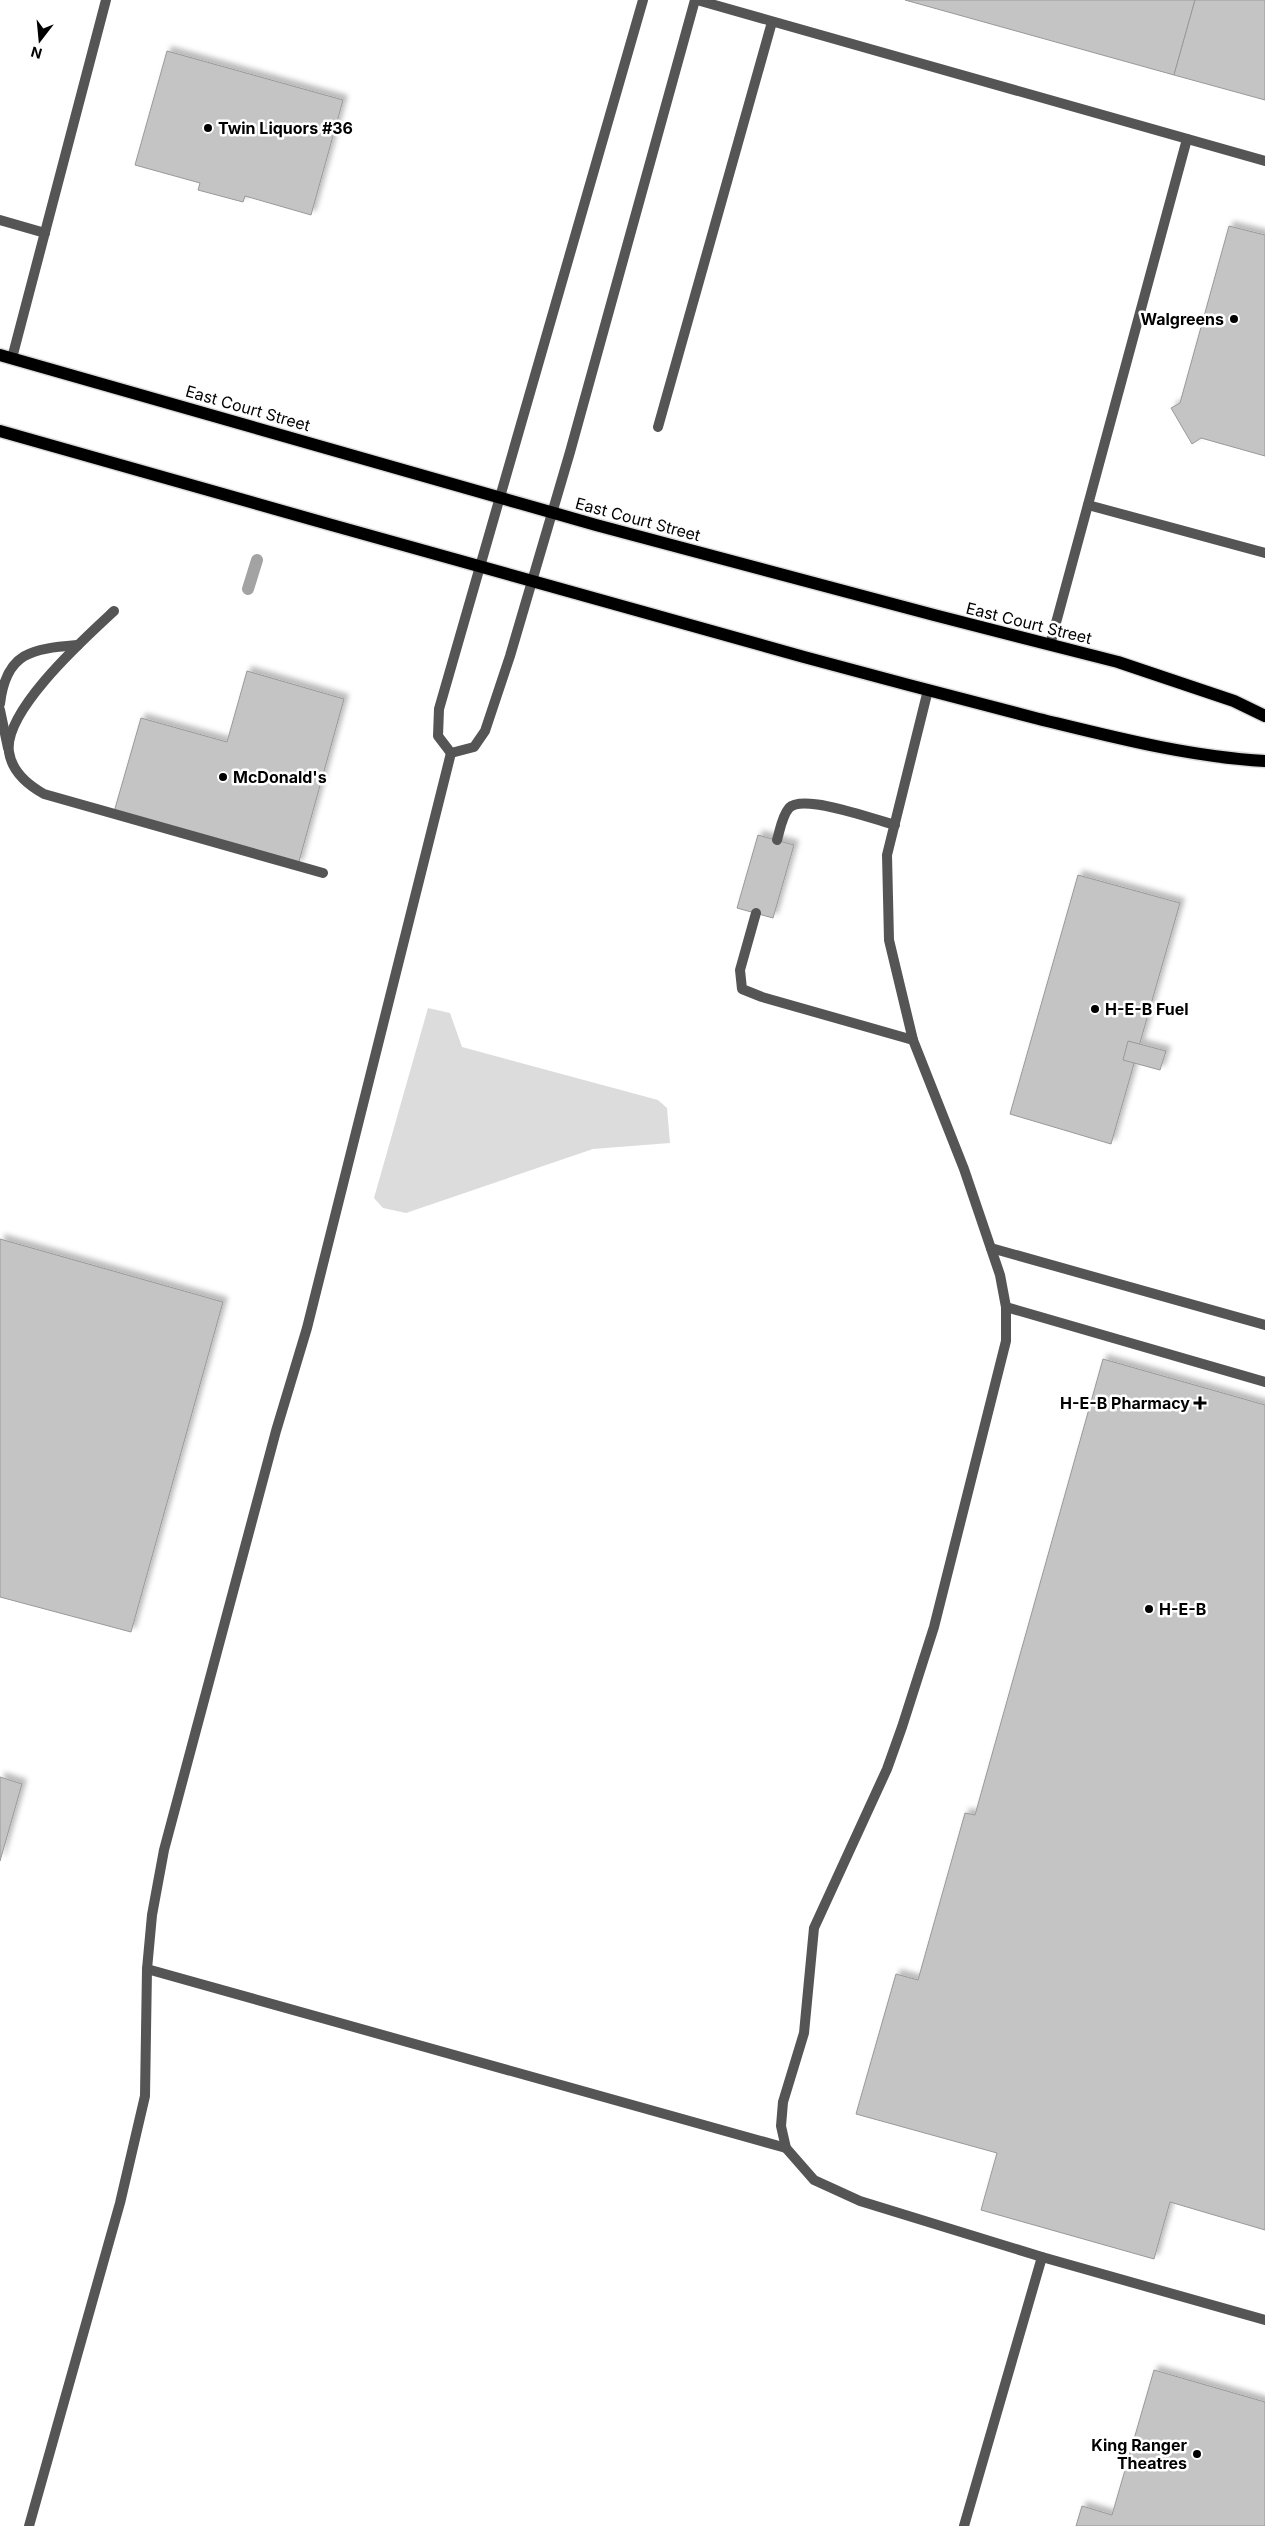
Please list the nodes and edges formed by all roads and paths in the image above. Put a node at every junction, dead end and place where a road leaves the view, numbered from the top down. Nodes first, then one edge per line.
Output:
1 (106, 0) edge
2 (643, 0) edge
3 (696, 0) edge
4 (772, 22) junction
5 (1187, 139) junction
6 (1265, 161) edge
7 (0, 220) edge
8 (45, 233) junction
9 (6, 356) edge
10 (658, 427) dead end
11 (0, 431) edge
12 (499, 496) junction
13 (1088, 505) junction
14 (551, 511) junction
15 (1265, 553) edge
16 (480, 566) junction
17 (531, 581) junction
18 (114, 611) dead end
19 (78, 645) junction
20 (1050, 645) junction
21 (928, 690) junction
22 (0, 704) edge
23 (0, 710) edge
24 (1265, 716) edge
25 (9, 751) junction
26 (452, 753) junction
27 (1265, 761) edge
28 (895, 825) junction
29 (777, 840) dead end
30 (323, 873) dead end
31 (756, 913) dead end
32 (913, 1040) junction
33 (991, 1248) junction
34 (1006, 1307) junction
35 (1265, 1325) edge
36 (1265, 1382) edge
37 (147, 1969) junction
38 (786, 2148) junction
39 (1042, 2257) junction
40 (1265, 2320) edge
41 (29, 2526) edge
42 (964, 2526) edge

1 - 8 lane
2 - 12 lane
3 - 4 lane
3 - 14 lane
4 - 5 lane
4 - 10 lane
5 - 6 lane
5 - 13 lane
7 - 8 lane
8 - 9 lane
9 - 12 main road, East Court Street
11 - 16 main road
12 - 14 main road, East Court Street
12 - 16 lane
13 - 15 lane
13 - 20 lane
14 - 17 lane
14 - 20 main road, East Court Street
16 - 17 main road
16 - 26 lane
17 - 21 main road
17 - 26 lane
18 - 19 lane
19 - 22 lane
19 - 25 lane
20 - 24 main road, East Court Street
21 - 27 main road
21 - 28 lane
23 - 25 lane
25 - 30 lane
26 - 37 lane
28 - 29 lane
28 - 32 lane
31 - 32 lane
32 - 33 lane
33 - 34 lane
33 - 35 lane
34 - 36 lane
34 - 38 lane
37 - 38 lane
37 - 41 lane
38 - 39 lane
39 - 40 lane
39 - 42 lane

